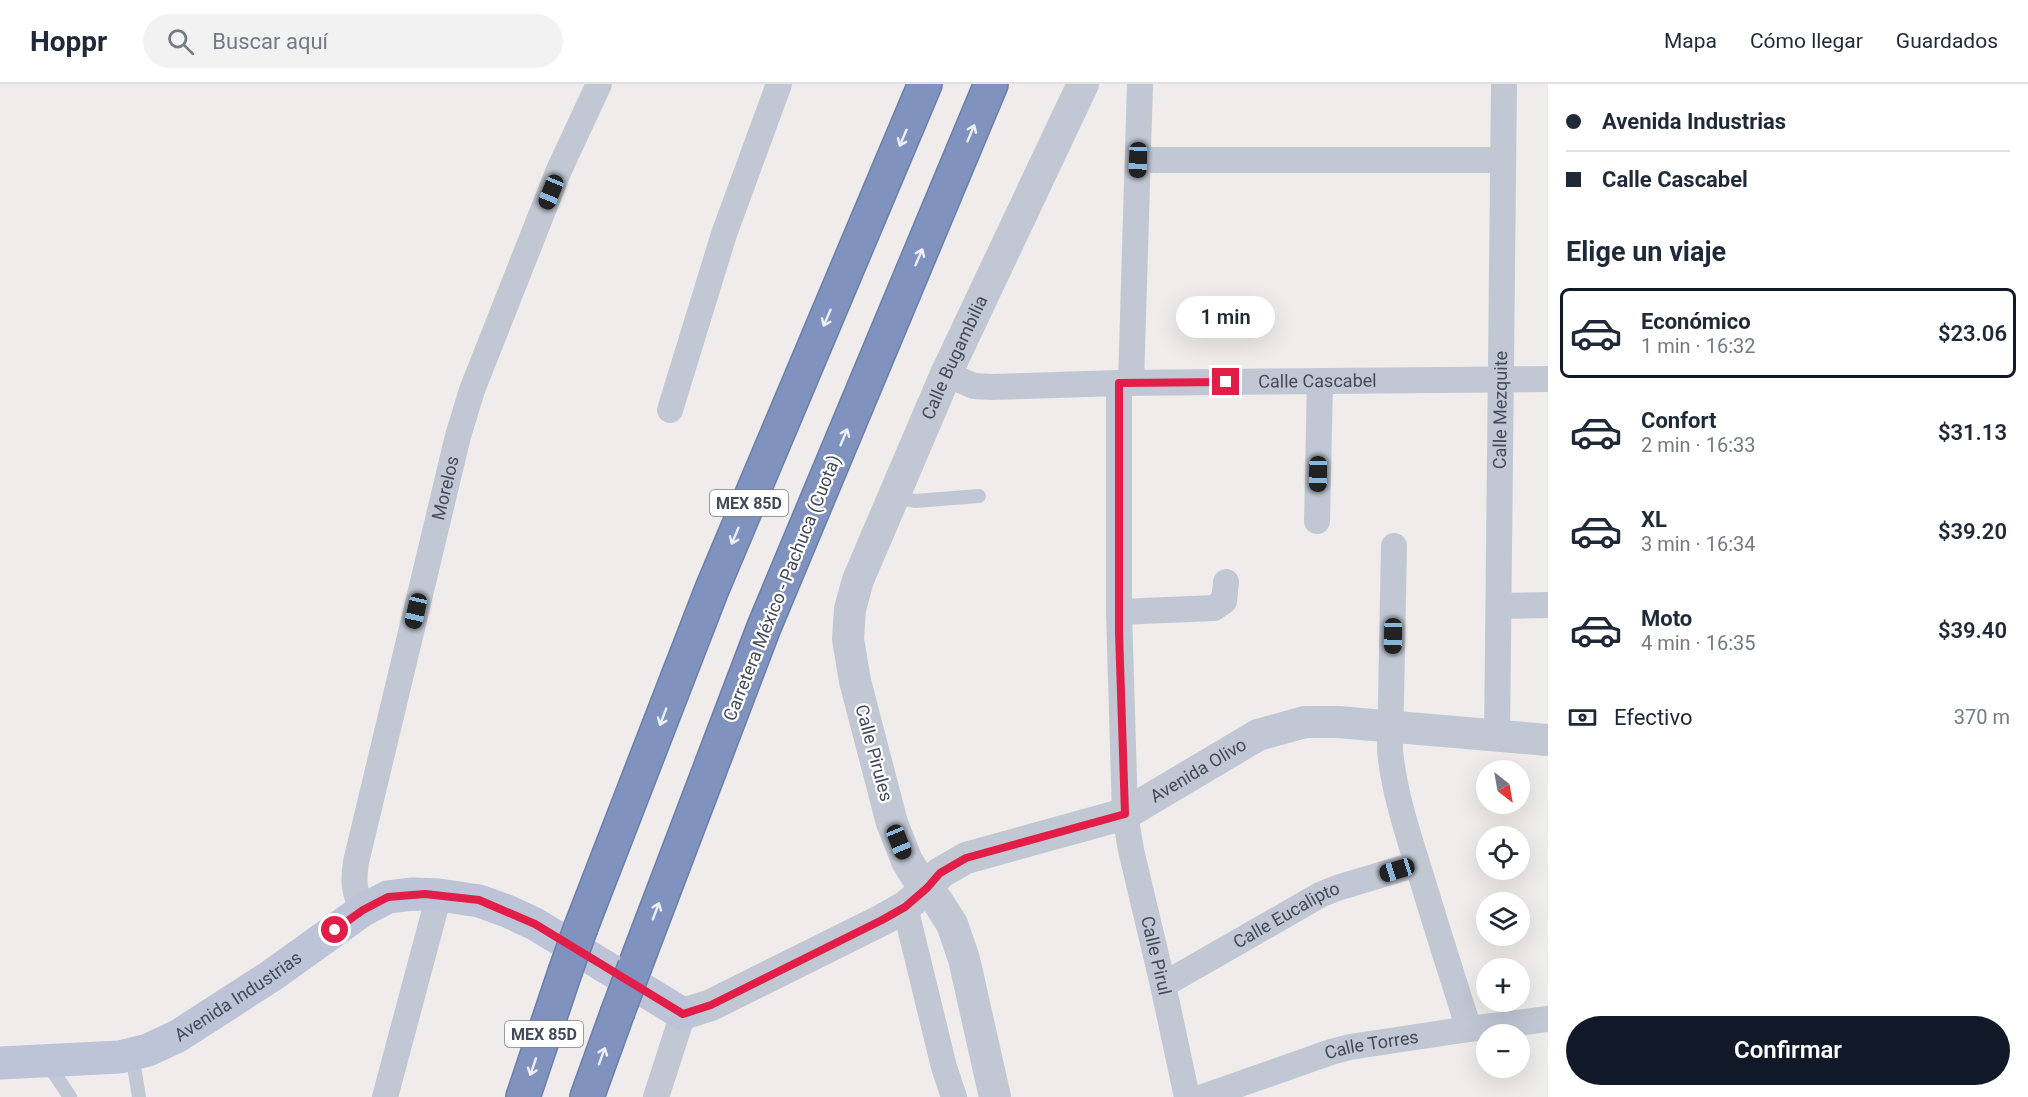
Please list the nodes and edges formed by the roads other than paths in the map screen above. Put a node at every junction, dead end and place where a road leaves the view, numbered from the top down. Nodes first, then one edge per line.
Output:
1 (599, 84) edge
2 (779, 84) edge
3 (925, 84) edge
4 (991, 84) edge
5 (1083, 84) edge
6 (1140, 84) edge
7 (1504, 84) edge
8 (1138, 160) junction
9 (1503, 160) junction
10 (946, 374) junction
11 (1548, 379) edge
12 (1501, 380) junction
13 (1320, 382) junction
14 (1125, 383) junction
15 (670, 410) dead end
16 (895, 496) junction
17 (980, 496) dead end
18 (1317, 521) dead end
19 (1394, 546) dead end
20 (1226, 582) dead end
21 (1548, 605) edge
22 (1499, 606) junction
23 (1119, 612) junction
24 (848, 639) joint
25 (1391, 726) junction
26 (1497, 737) junction
27 (1548, 740) edge
28 (1125, 814) junction
29 (1417, 864) junction
30 (439, 895) junction
31 (916, 898) junction
32 (363, 910) junction
33 (1164, 985) junction
34 (683, 1014) junction
35 (1548, 1019) edge
36 (1469, 1029) junction
37 (132, 1054) junction
38 (45, 1060) junction
39 (0, 1063) edge
40 (70, 1097) edge
41 (138, 1097) edge
42 (385, 1097) edge
43 (523, 1097) edge
44 (587, 1097) edge
45 (656, 1097) edge
46 (954, 1097) edge
47 (995, 1097) edge
48 (1187, 1097) edge
49 (1203, 1097) edge

1 - 32 street, Morelos
2 - 15 street
3 -> 43 highway, MEX 85D, bridge
44 -> 4 highway, Carretera México - Pachuca (Cuota) / MEX 85D, bridge
5 - 10 street, Calle Bugambilia
6 - 8 street, Calle Pirul
7 - 9 street, Calle Mezquite
8 - 9 street
8 - 14 street, Calle Pirul
9 - 12 street, Calle Mezquite
10 - 14 street, Calle Cascabel
10 - 16 street, Calle Bugambilia
11 - 12 street, Calle Cascabel
12 - 13 street, Calle Cascabel
12 - 22 street, Calle Mezquite
13 - 14 street, Calle Cascabel
13 - 18 street
14 - 23 street, Calle Pirul
16 - 17 lane
16 - 24 street, Calle Bugambilia
19 - 25 street
20 - 23 street
21 - 22 street
22 - 26 street, Calle Mezquite
23 - 28 street, Calle Pirul
24 - 31 street, Calle Pirules
25 - 26 street, Avenida Olivo
25 - 28 street, Avenida Olivo
25 - 29 street
26 - 27 street, Avenida Olivo
28 - 31 street, Avenida Olivo
28 - 33 street, Calle Pirul
29 - 33 street, Calle Eucalipto
29 - 36 street
30 - 32 main road, Avenida Industrias
30 - 34 main road, Avenida Industrias
30 - 42 street
31 - 34 street, Avenida Olivo
31 - 46 street
31 - 47 street, Calle Pirules
32 - 37 main road, Avenida Industrias
33 - 48 street, Calle Pirul
34 - 45 street
35 - 36 street, Calle Torres
36 - 49 street, Calle Torres
37 - 38 main road, Avenida Industrias
37 - 41 lane
38 - 39 main road, Avenida Industrias
38 - 40 lane

